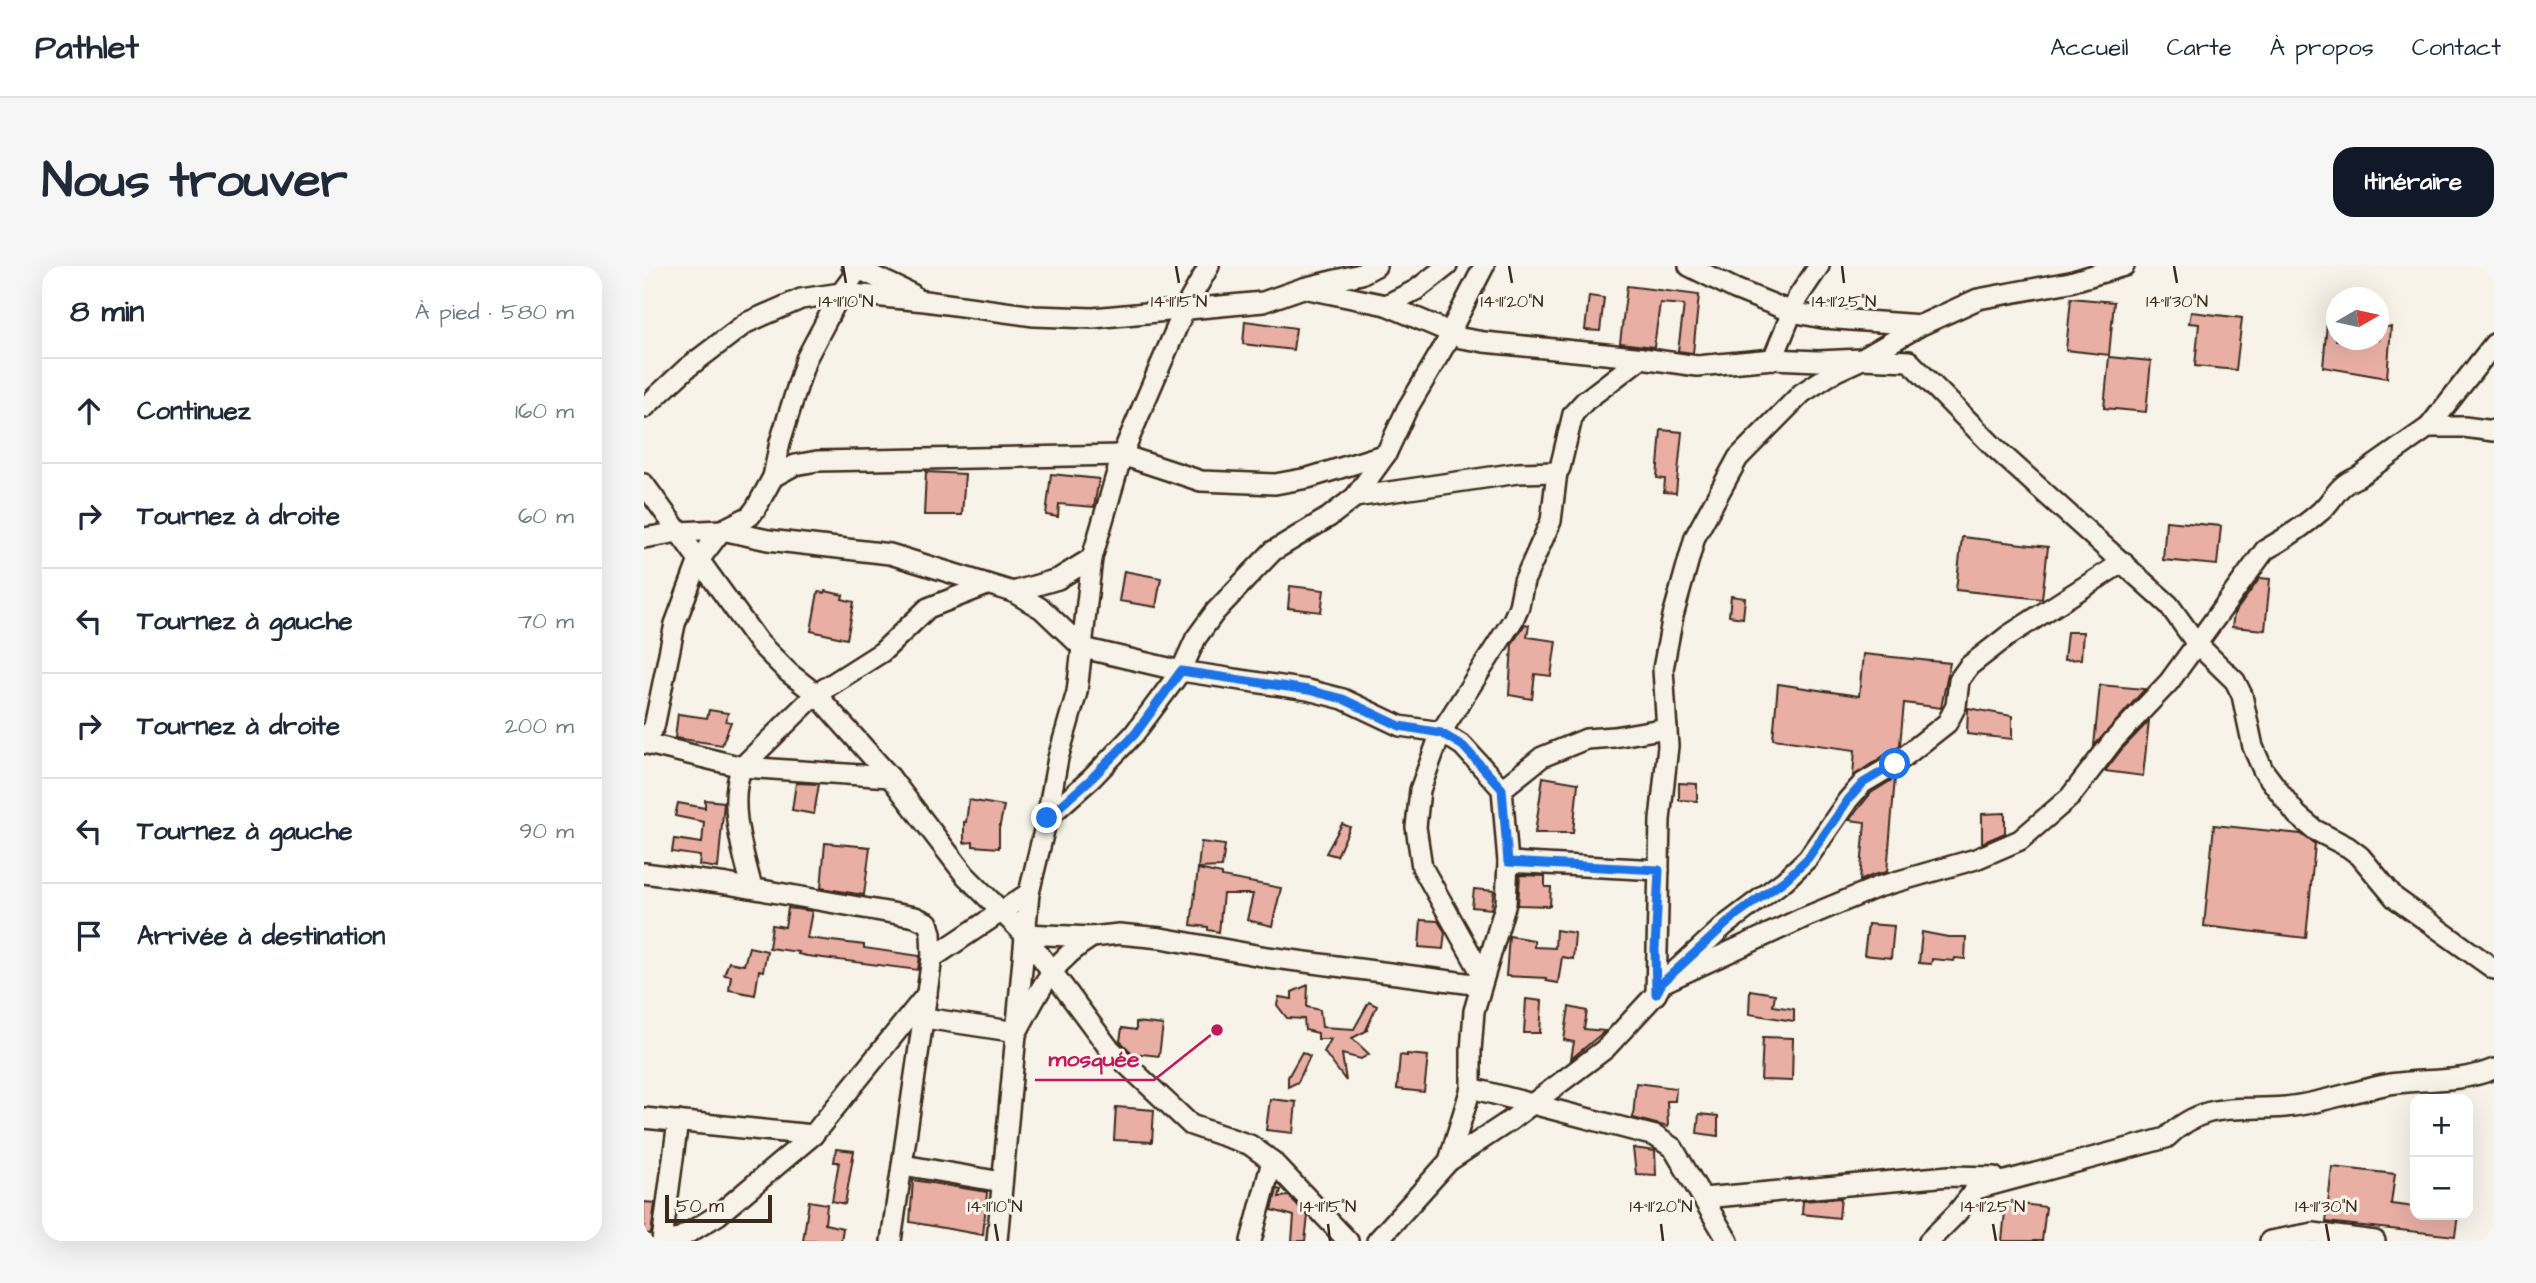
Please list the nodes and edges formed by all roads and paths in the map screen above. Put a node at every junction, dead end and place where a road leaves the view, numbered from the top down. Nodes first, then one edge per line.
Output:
1 (1209, 266) edge
2 (1376, 266) edge
3 (1447, 266) edge
4 (1485, 266) edge
5 (1689, 266) edge
6 (1819, 266) edge
7 (2124, 266) edge
8 (857, 267) edge
9 (1303, 288) junction
10 (841, 293) junction
11 (925, 301) junction
12 (1386, 305) junction
13 (1185, 308) junction
14 (1792, 312) junction
15 (1922, 325) junction
16 (1452, 333) junction
17 (2494, 344) edge
18 (1641, 358) junction
19 (1773, 359) junction
20 (1862, 359) junction
21 (644, 408) edge
22 (2429, 427) junction
23 (2494, 431) edge
24 (1386, 454) junction
25 (1122, 455) junction
26 (1556, 472) junction
27 (772, 477) junction
28 (644, 484) edge
29 (1355, 496) junction
30 (722, 530) junction
31 (678, 532) junction
32 (644, 538) edge
33 (1092, 558) junction
34 (699, 560) junction
35 (2123, 562) junction
36 (987, 585) junction
37 (1013, 592) junction
38 (2197, 644) junction
39 (1083, 648) junction
40 (1181, 671) junction
41 (816, 694) junction
42 (1667, 728) junction
43 (1441, 733) junction
44 (644, 741) edge
45 (742, 767) junction
46 (890, 778) junction
47 (1502, 789) junction
48 (1047, 818) junction
49 (1508, 862) junction
50 (1659, 870) junction
51 (644, 873) edge
52 (752, 888) junction
53 (1029, 893) junction
54 (1001, 912) junction
55 (931, 933) junction
56 (1024, 934) junction
57 (1092, 937) junction
58 (959, 940) junction
59 (932, 958) junction
60 (2494, 969) edge
61 (1051, 971) junction
62 (1482, 980) junction
63 (1659, 988) junction
64 (927, 994) junction
65 (925, 1018) junction
66 (1017, 1031) junction
67 (2494, 1069) edge
68 (1471, 1088) junction
69 (1533, 1103) junction
70 (644, 1118) edge
71 (678, 1121) junction
72 (813, 1135) junction
73 (1272, 1161) junction
74 (1449, 1161) junction
75 (902, 1165) junction
76 (2012, 1177) junction
77 (1002, 1182) junction
78 (1703, 1198) junction
79 (662, 1241) edge
80 (675, 1241) edge
81 (891, 1241) edge
82 (997, 1241) edge
83 (1251, 1241) edge
84 (1348, 1241) edge
85 (1377, 1241) edge
86 (1728, 1241) edge
87 (1929, 1241) edge
88 (2270, 1241) edge
89 (2375, 1241) edge

1 - 13 street
2 - 9 street
3 - 12 street
4 - 16 street
5 - 14 street
6 - 14 street
7 - 15 street
8 - 10 street
8 - 11 street
9 - 12 street
9 - 13 street
10 - 11 street
10 - 21 street
10 - 27 street
11 - 13 street
12 - 16 street
13 - 25 street
14 - 15 street
14 - 19 street
15 - 20 street
16 - 18 street
16 - 24 street
17 - 22 street
18 - 19 street
18 - 26 street
19 - 20 street
20 - 35 street
20 - 42 street
22 - 23 street
22 - 38 street
24 - 25 street
24 - 29 street
25 - 27 street
25 - 33 street
26 - 29 street
26 - 43 street
27 - 30 street
28 - 31 street
29 - 40 street
30 - 31 street
30 - 34 street
30 - 36 street
31 - 32 street
31 - 34 street
33 - 37 street
33 - 39 street
34 - 41 street
34 - 44 street
35 - 38 street
35 - 63 street
36 - 37 street
36 - 41 street
37 - 39 street
38 - 60 street
38 - 63 street
39 - 40 street
39 - 48 street
40 - 43 street
40 - 48 street
41 - 45 street
41 - 46 street
42 - 47 street
42 - 50 street
43 - 47 street
43 - 62 street
44 - 45 street
45 - 46 street
45 - 52 street
46 - 54 street
47 - 49 street
48 - 53 street
49 - 50 street
49 - 62 street
50 - 63 street
51 - 52 street
52 - 55 street
53 - 54 street
53 - 56 street
54 - 56 street
54 - 58 street
55 - 58 street
55 - 59 street
56 - 57 street
56 - 61 street
56 - 66 street
57 - 61 street
57 - 62 street
58 - 59 street
59 - 64 street
61 - 66 street
61 - 73 street
62 - 68 street
63 - 69 street
64 - 65 street
64 - 72 street
65 - 66 street
65 - 75 street
66 - 77 street
67 - 76 street
68 - 69 street
68 - 74 street
69 - 74 street
69 - 78 street
70 - 71 street
71 - 72 street
71 - 79 street
72 - 80 street
73 - 83 street
73 - 84 street
74 - 85 street
75 - 77 street
75 - 81 street
76 - 78 street
76 - 87 street
77 - 82 street
78 - 86 street
88 - 89 street

